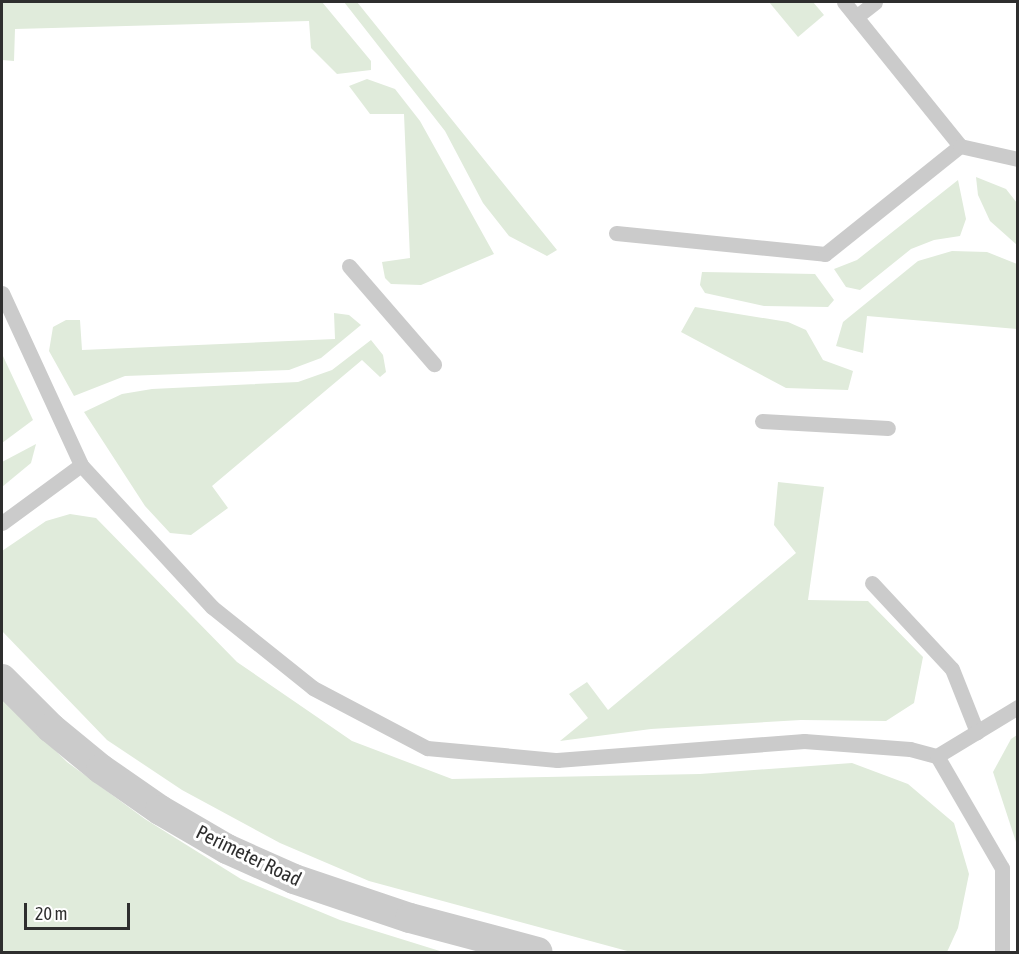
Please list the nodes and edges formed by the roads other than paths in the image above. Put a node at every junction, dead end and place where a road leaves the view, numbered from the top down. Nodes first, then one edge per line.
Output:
1 (844, 2) edge
2 (876, 2) edge
3 (856, 17) junction
4 (960, 146) junction
5 (1017, 159) edge
6 (616, 233) dead end
7 (349, 266) dead end
8 (2, 293) edge
9 (434, 364) dead end
10 (762, 421) dead end
11 (888, 428) dead end
12 (81, 465) junction
13 (2, 523) edge
14 (872, 583) dead end
15 (2, 679) edge
16 (1017, 707) edge
17 (977, 732) junction
18 (937, 756) junction
19 (491, 946) edge
20 (538, 952) edge
21 (1002, 952) edge

1 - 3 lane
2 - 3 lane
3 - 4 lane
4 - 5 lane
4 - 6 lane
7 - 9 lane
8 - 12 lane
10 - 11 lane
12 - 13 lane
12 - 18 lane
14 - 17 lane
15 - 19 street, Perimeter Road
16 - 17 lane
17 - 18 lane
18 - 21 lane
19 - 20 street, Perimeter Road

